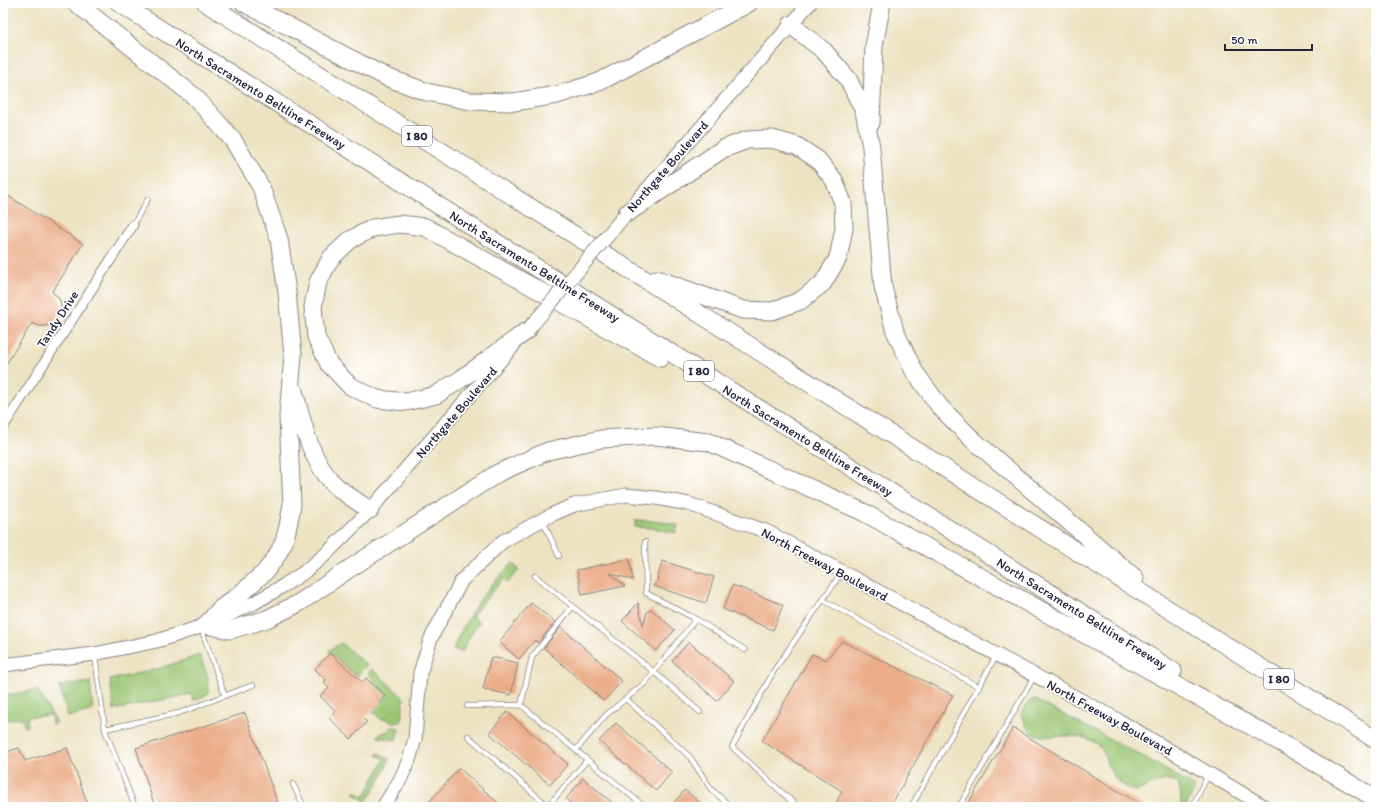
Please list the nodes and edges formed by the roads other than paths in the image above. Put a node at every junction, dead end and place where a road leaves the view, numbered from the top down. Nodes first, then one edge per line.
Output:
1 (76, 3) edge
2 (119, 3) edge
3 (206, 3) edge
4 (244, 3) edge
5 (749, 3) edge
6 (810, 3) edge
7 (882, 3) edge
8 (791, 25) junction
9 (871, 147) junction
10 (148, 199) dead end
11 (626, 214) junction
12 (133, 225) joint
13 (628, 269) junction
14 (528, 330) junction
15 (292, 382) junction
16 (3, 427) edge
17 (827, 452) junction
18 (370, 510) junction
19 (542, 520) junction
20 (645, 542) dead end
21 (559, 556) dead end
22 (842, 572) junction
23 (535, 576) dead end
24 (823, 600) junction
25 (573, 606) junction
26 (1183, 618) junction
27 (696, 619) junction
28 (203, 626) junction
29 (745, 650) dead end
30 (94, 654) junction
31 (997, 655) junction
32 (3, 664) edge
33 (654, 672) junction
34 (1035, 675) junction
35 (253, 686) dead end
36 (979, 687) junction
37 (225, 696) junction
38 (626, 699) junction
39 (521, 705) junction
40 (467, 706) dead end
41 (700, 712) dead end
42 (104, 729) junction
43 (468, 736) dead end
44 (1376, 740) edge
45 (1278, 741) junction
46 (576, 750) junction
47 (587, 760) junction
48 (1209, 774) junction
49 (293, 784) dead end
50 (1376, 799) edge
51 (385, 806) edge
52 (135, 807) edge
53 (304, 807) edge
54 (549, 807) edge
55 (645, 807) edge
56 (731, 807) edge
57 (798, 807) edge
58 (911, 807) edge
59 (959, 807) edge
60 (1192, 807) edge
61 (1265, 807) edge

1 - 15 highway
2 - 17 highway, North Sacramento Beltline Freeway / I 80
3 - 13 highway, I 80
4 - 5 highway
6 - 8 street, Northgate Boulevard
7 - 9 highway
8 - 9 highway
8 - 11 street, Northgate Boulevard
9 - 26 highway
10 - 12 lane
11 - 13 highway
11 - 14 street, Northgate Boulevard, bridge
12 - 16 street, Tandy Drive
13 - 26 highway, I 80
14 - 17 highway
14 - 18 street, Northgate Boulevard
15 - 18 highway
15 - 28 highway
17 - 45 highway, North Sacramento Beltline Freeway / I 80
18 - 28 street, Northgate Boulevard
19 - 21 lane
19 - 22 street, North Freeway Boulevard
19 - 51 street, North Freeway Boulevard
20 - 27 lane
22 - 24 lane
22 - 31 street, North Freeway Boulevard
23 - 25 lane
24 - 36 lane
24 - 57 lane
25 - 33 lane
25 - 39 lane
26 - 44 highway, I 80
27 - 29 lane
27 - 33 lane
28 - 30 street, Northgate Boulevard
28 - 37 lane
28 - 45 highway
30 - 32 street, Northgate Boulevard
30 - 42 lane
31 - 34 street, North Freeway Boulevard
31 - 36 lane
33 - 38 lane
33 - 41 lane
34 - 48 street, North Freeway Boulevard
34 - 59 lane
35 - 37 lane
36 - 58 lane
37 - 42 lane
38 - 46 lane
38 - 56 lane
39 - 40 lane
39 - 46 lane
42 - 52 lane
43 - 54 lane
45 - 50 highway, North Sacramento Beltline Freeway / I 80
46 - 47 lane
47 - 54 lane
47 - 55 lane
48 - 60 lane
48 - 61 street, North Freeway Boulevard
49 - 53 lane

